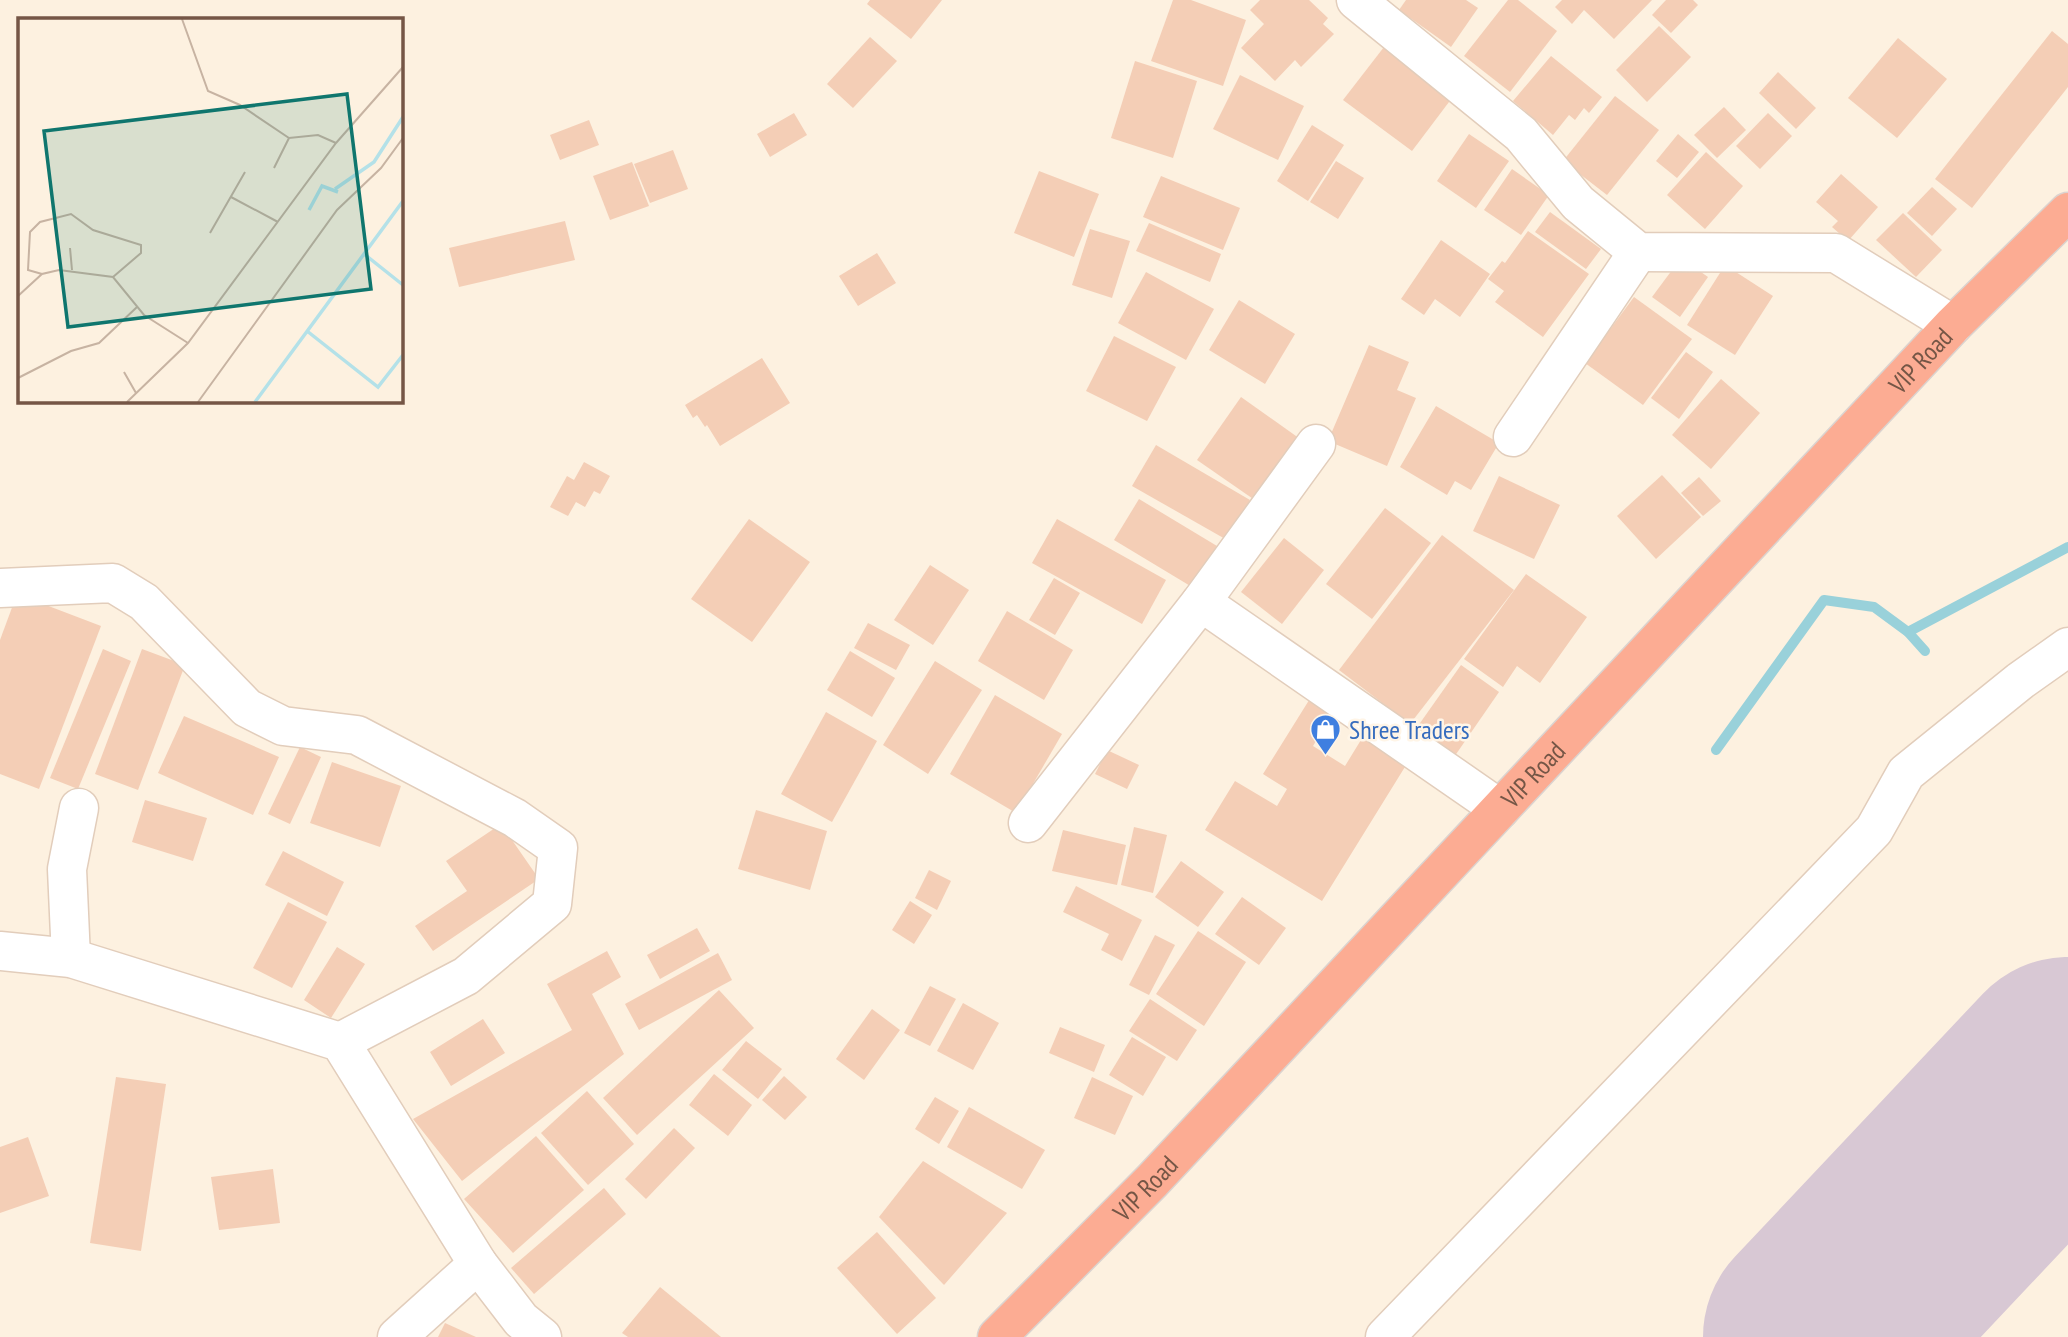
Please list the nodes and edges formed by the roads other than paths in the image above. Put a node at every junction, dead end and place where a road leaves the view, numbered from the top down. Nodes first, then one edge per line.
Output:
1 (1356, 0) edge
2 (2068, 212) edge
3 (1638, 252) junction
4 (1953, 326) junction
5 (1513, 437) dead end
6 (1316, 444) dead end
7 (0, 588) edge
8 (1200, 603) junction
9 (2068, 647) edge
10 (79, 808) dead end
11 (1500, 808) junction
12 (1028, 823) dead end
13 (0, 951) edge
14 (71, 958) junction
15 (340, 1042) junction
16 (478, 1264) junction
17 (397, 1337) edge
18 (542, 1337) edge
19 (997, 1337) edge
20 (1385, 1337) edge

1 - 3 street
2 - 4 highway, VIP Road
3 - 4 street
3 - 5 street
4 - 11 highway, VIP Road
6 - 8 street
7 - 15 street
8 - 11 street
8 - 12 street
9 - 20 street
10 - 14 street
11 - 19 highway, VIP Road
13 - 14 street
14 - 15 street
15 - 16 street
16 - 17 street
16 - 18 street

